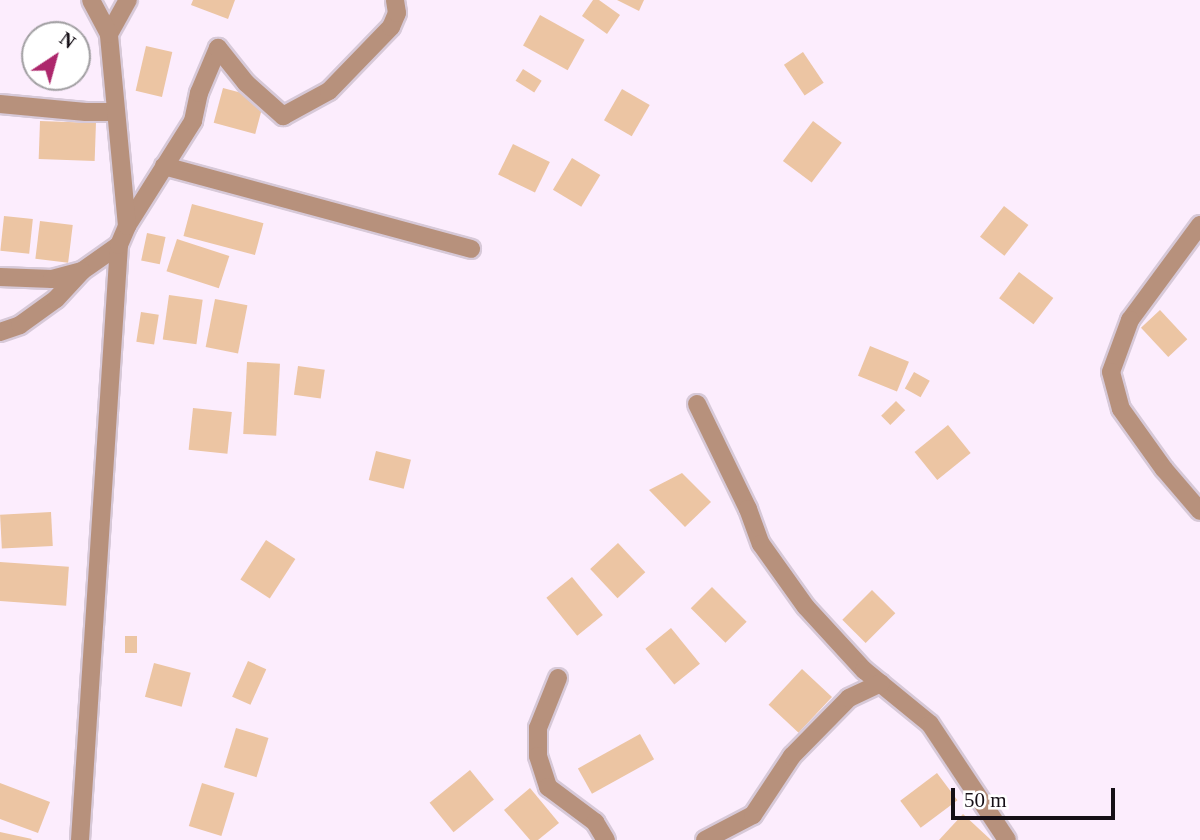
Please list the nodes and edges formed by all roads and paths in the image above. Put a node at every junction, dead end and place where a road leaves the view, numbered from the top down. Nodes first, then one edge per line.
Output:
1 (91, 0) edge
2 (128, 0) edge
3 (395, 0) edge
4 (109, 34) junction
5 (0, 104) edge
6 (114, 111) junction
7 (164, 166) junction
8 (1200, 225) edge
9 (127, 226) junction
10 (119, 245) junction
11 (471, 249) dead end
12 (82, 271) junction
13 (0, 277) edge
14 (0, 332) edge
15 (697, 404) dead end
16 (1200, 511) edge
17 (558, 678) dead end
18 (881, 683) junction
19 (80, 840) edge
20 (606, 840) edge
21 (705, 840) edge
22 (1007, 840) edge

1 - 4 street
2 - 4 street
3 - 7 street
4 - 6 street
5 - 6 street
6 - 9 street
7 - 9 street
7 - 11 street
8 - 16 street
9 - 10 street
10 - 12 street
10 - 19 street
12 - 13 street
12 - 14 street
15 - 18 street
17 - 20 street
18 - 21 street
18 - 22 street

